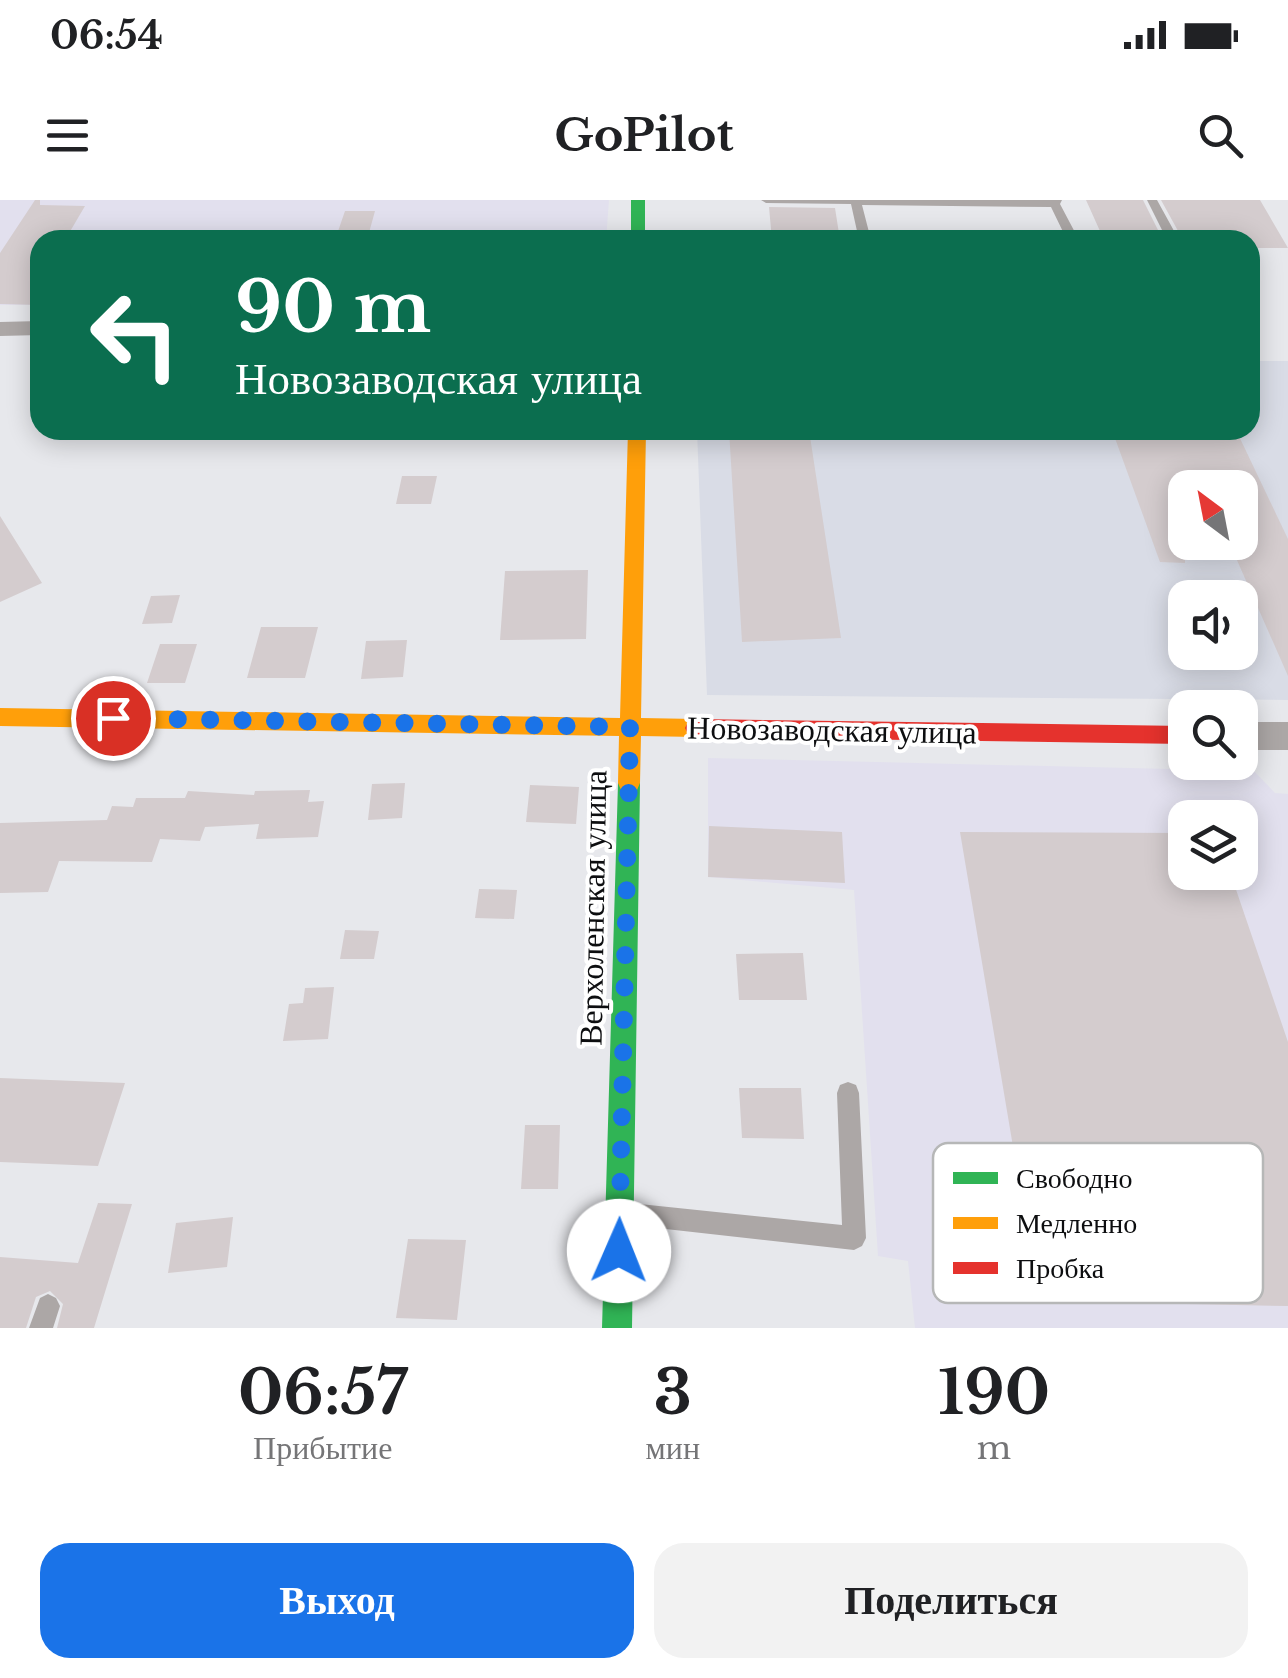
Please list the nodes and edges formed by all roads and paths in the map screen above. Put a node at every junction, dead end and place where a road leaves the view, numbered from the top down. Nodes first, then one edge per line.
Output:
1 (638, 200) edge
2 (766, 200) edge
3 (1152, 200) edge
4 (1056, 202) edge
5 (856, 203) junction
6 (638, 230) edge
7 (863, 230) edge
8 (1069, 230) edge
9 (1168, 230) edge
10 (30, 328) edge
11 (0, 329) edge
12 (636, 440) edge
13 (0, 716) edge
14 (630, 727) junction
15 (1168, 735) edge
16 (1258, 736) edge
17 (1288, 736) edge
18 (848, 1092) dead end
19 (620, 1212) junction
20 (618, 1328) edge

1 - 6 street
2 - 5 lane
3 - 9 lane
4 - 5 lane
4 - 8 lane
5 - 7 lane
10 - 11 street
12 - 14 street, Верхоленская улица
13 - 14 street, Новозаводская улица
14 - 15 street, Новозаводская улица
14 - 19 street, Верхоленская улица
16 - 17 street
18 - 19 lane
19 - 20 street, Верхоленская улица

